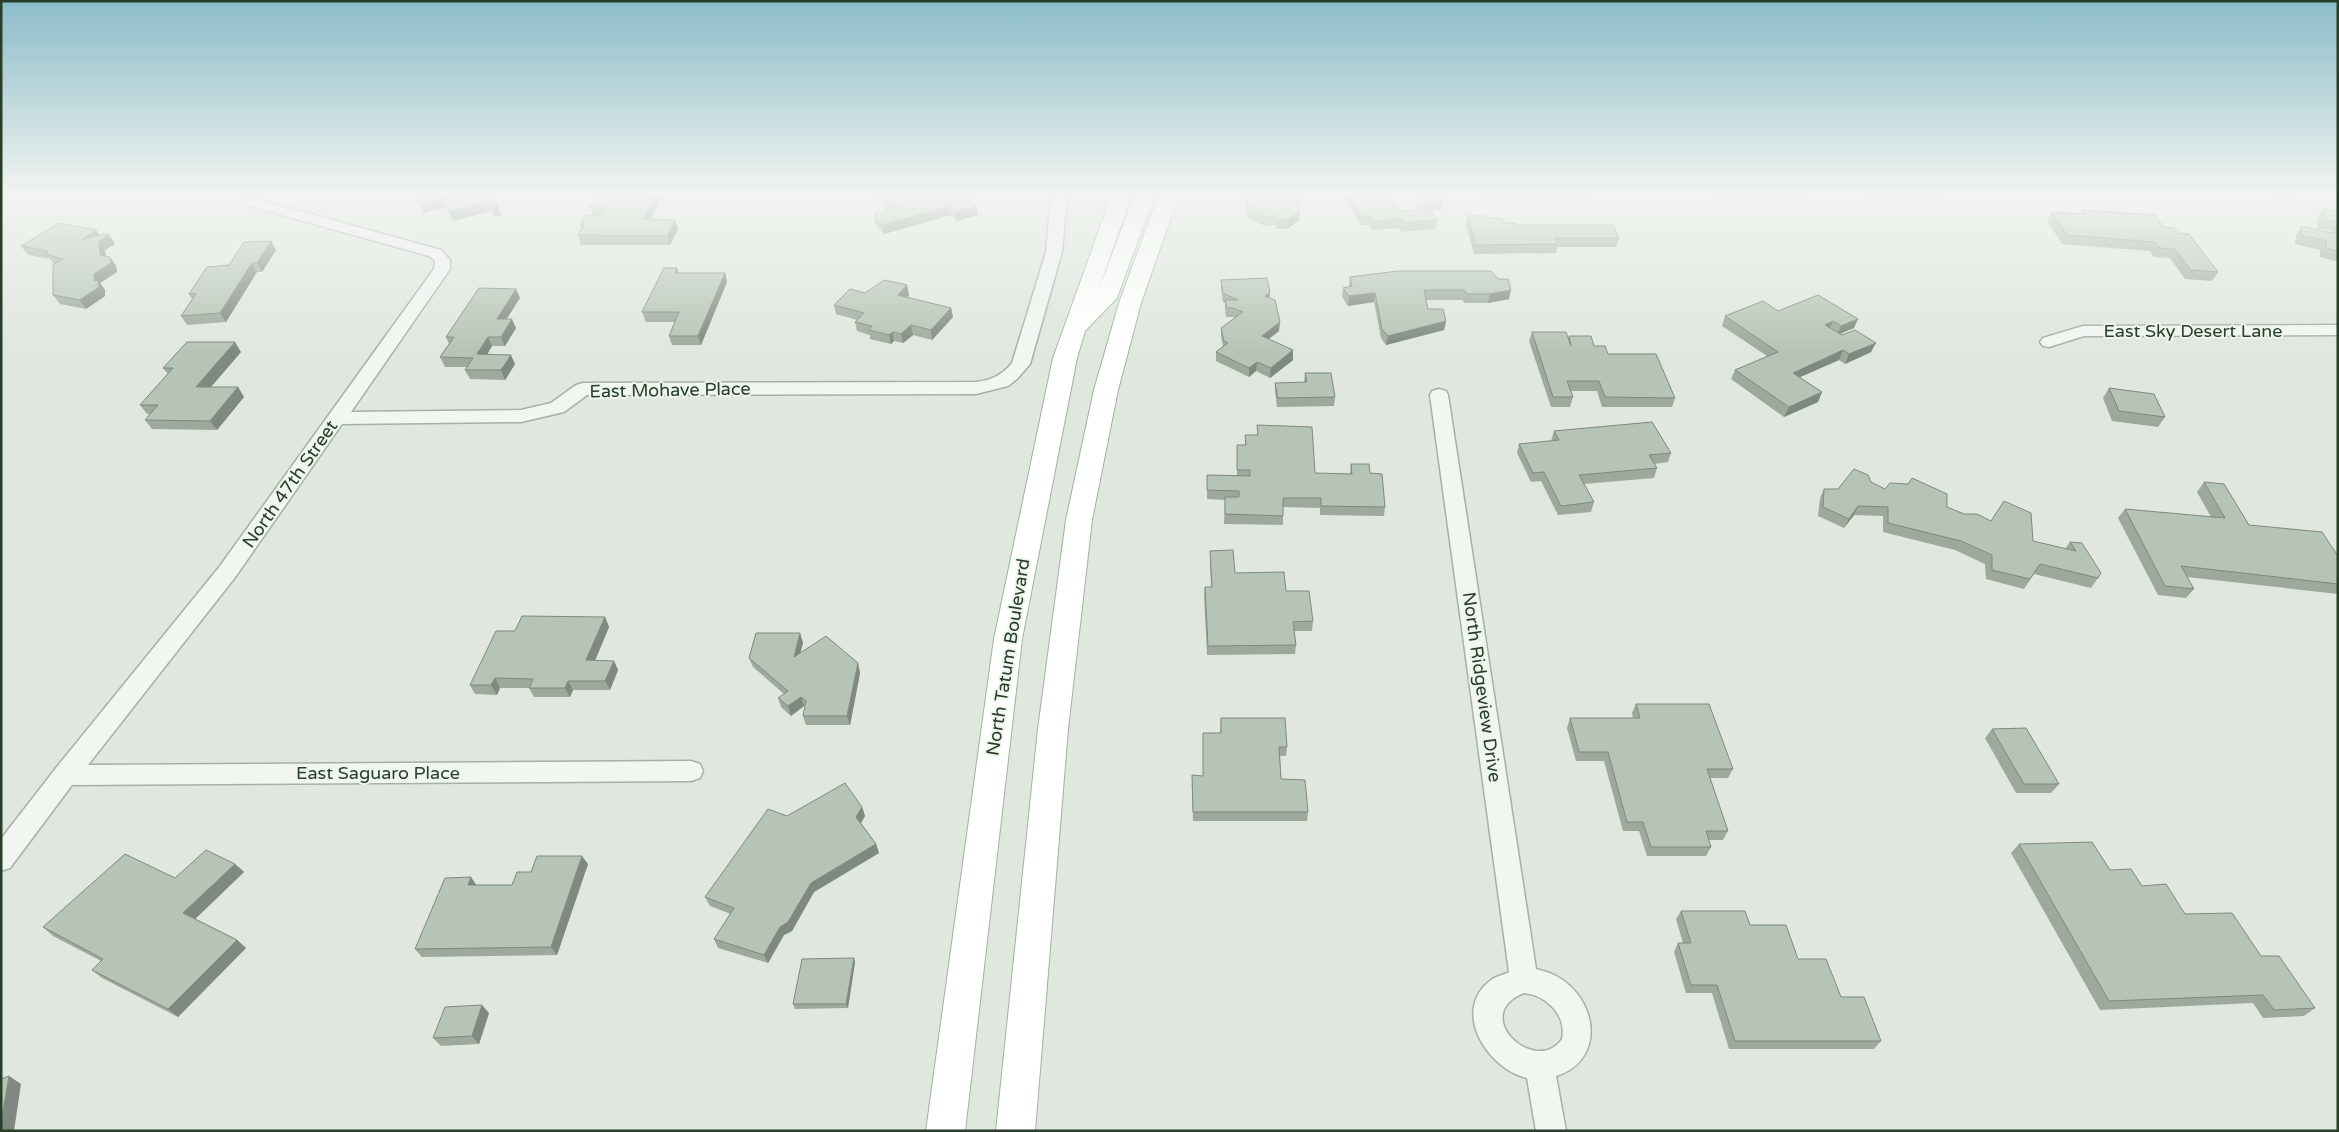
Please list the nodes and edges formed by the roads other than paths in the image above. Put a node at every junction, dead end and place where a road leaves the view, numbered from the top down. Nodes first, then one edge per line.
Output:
1 (410, 247) edge
2 (1055, 247) edge
3 (1103, 247) edge
4 (1125, 247) edge
5 (1150, 247) edge
6 (2338, 330) edge
7 (1073, 332) junction
8 (2049, 342) dead end
9 (1439, 395) dead end
10 (336, 418) junction
11 (691, 771) dead end
12 (64, 775) junction
13 (1, 860) edge
14 (1524, 980) junction
15 (1540, 1066) junction
16 (946, 1131) edge
17 (1015, 1131) edge
18 (1551, 1131) edge

1 - 10 street, North 47th Street
2 - 10 street, East Mohave Place
3 - 7 main road, North Tatum Boulevard
4 - 7 main road
5 - 17 main road
6 - 8 street, East Sky Desert Lane
7 - 16 main road, North Tatum Boulevard
9 - 14 street, North Ridgeview Drive
10 - 12 street, North 47th Street
11 - 12 street, East Saguaro Place
12 - 13 street, North 47th Street
14 - 15 street
14 - 15 street
15 - 18 street

